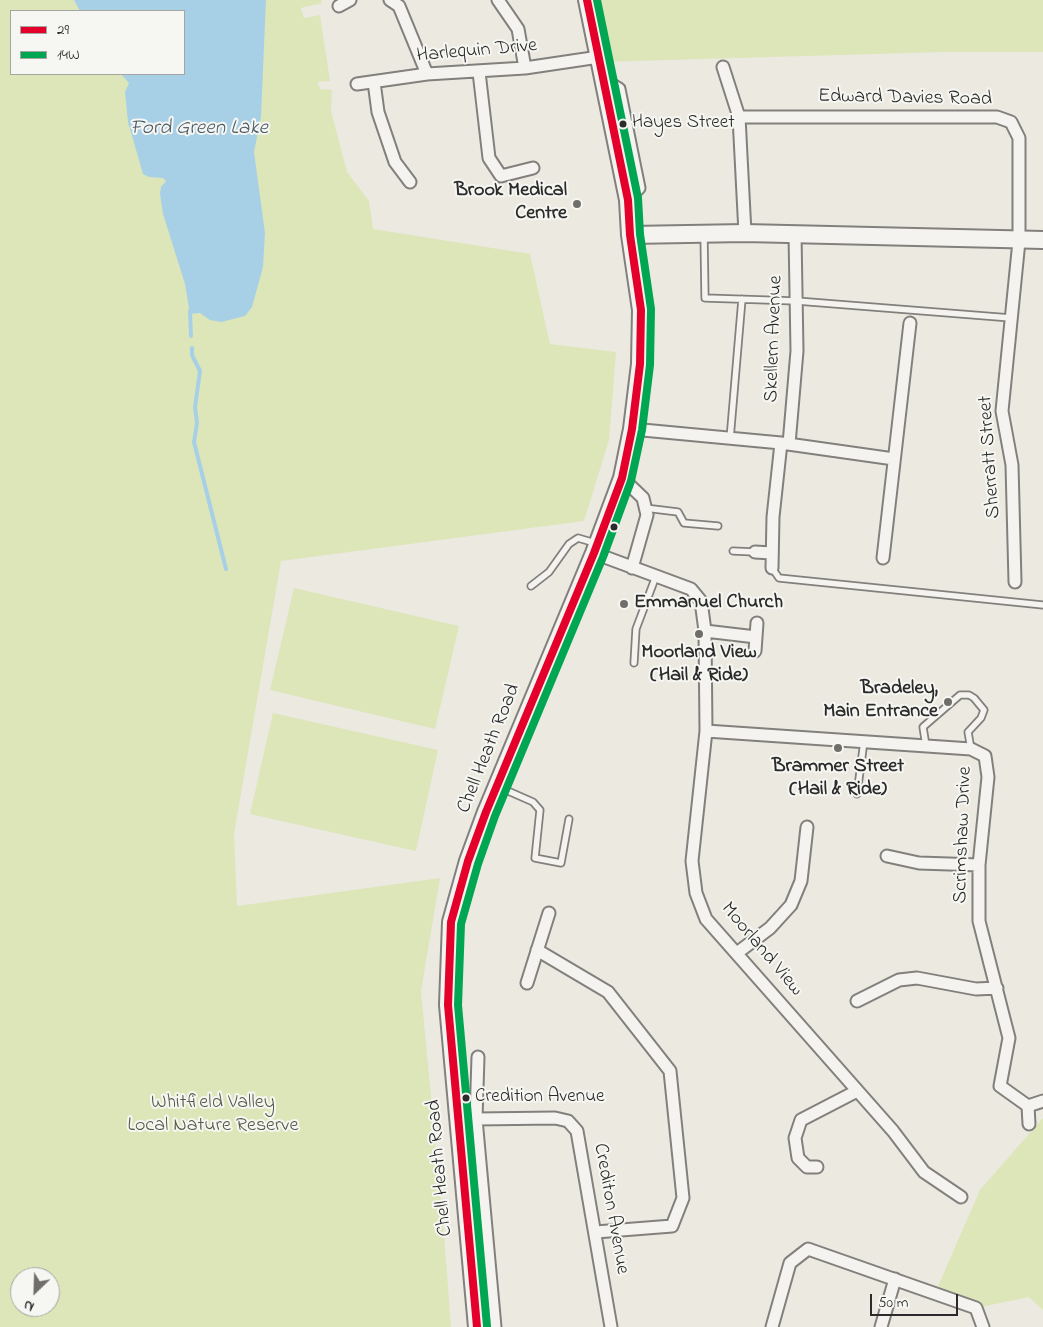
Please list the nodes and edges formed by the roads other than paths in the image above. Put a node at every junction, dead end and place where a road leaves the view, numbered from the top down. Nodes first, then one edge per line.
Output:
1 (350, 0) edge
2 (390, 0) edge
3 (498, 0) edge
4 (586, 0) edge
5 (339, 6) dead end
6 (599, 57) junction
7 (723, 67) dead end
8 (525, 68) junction
9 (480, 72) junction
10 (427, 74) junction
11 (374, 82) junction
12 (357, 84) dead end
13 (739, 117) junction
14 (533, 168) dead end
15 (410, 182) dead end
16 (745, 233) junction
17 (795, 234) junction
18 (630, 235) junction
19 (704, 235) junction
20 (1043, 240) edge
21 (1019, 241) junction
22 (742, 299) junction
23 (797, 301) junction
24 (1011, 318) junction
25 (910, 323) dead end
26 (632, 429) junction
27 (730, 438) junction
28 (785, 444) junction
29 (894, 460) junction
30 (622, 478) junction
31 (645, 508) junction
32 (718, 526) dead end
33 (596, 548) junction
34 (733, 551) dead end
35 (755, 552) joint
36 (772, 553) junction
37 (882, 558) dead end
38 (632, 568) junction
39 (772, 568) joint
40 (656, 576) junction
41 (1015, 582) dead end
42 (531, 586) dead end
43 (1043, 605) edge
44 (757, 623) dead end
45 (705, 631) junction
46 (756, 637) junction
47 (755, 650) dead end
48 (634, 663) dead end
49 (706, 731) junction
50 (864, 741) junction
51 (926, 746) junction
52 (971, 750) junction
53 (497, 786) junction
54 (857, 794) dead end
55 (569, 818) dead end
56 (807, 827) dead end
57 (887, 856) dead end
58 (978, 865) junction
59 (549, 913) dead end
60 (537, 950) junction
61 (737, 953) junction
62 (527, 983) dead end
63 (997, 988) junction
64 (856, 1001) dead end
65 (478, 1057) dead end
66 (857, 1091) junction
67 (1043, 1101) edge
68 (1028, 1106) junction
69 (476, 1119) junction
70 (458, 1123) junction
71 (1029, 1124) dead end
72 (817, 1167) dead end
73 (961, 1197) dead end
74 (596, 1232) junction
75 (895, 1279) junction
76 (476, 1327) edge
77 (494, 1327) edge
78 (610, 1327) edge
79 (772, 1327) edge
80 (881, 1327) edge
81 (983, 1327) edge

1 - 5 street
2 - 10 street
3 - 8 street
4 - 6 street, Chell Heath Road
6 - 8 street, Harlequin Drive
6 - 18 street, Chell Heath Road
7 - 13 street
8 - 9 street, Harlequin Drive
9 - 10 street, Harlequin Drive
9 - 14 street
10 - 11 street, Harlequin Drive
11 - 12 street, Harlequin Drive
11 - 15 street
13 - 16 street
13 - 21 street, Edward Davies Road
16 - 17 street
16 - 19 street
17 - 21 street
17 - 23 street, Skellern Avenue
18 - 19 street
18 - 26 street, Chell Heath Road
19 - 22 lane
20 - 21 street
21 - 24 street, Sherratt Street
22 - 23 lane
22 - 27 lane
23 - 24 lane
23 - 28 street, Skellern Avenue
24 - 41 street, Sherratt Street
25 - 29 street
26 - 27 street
26 - 30 street, Chell Heath Road
27 - 28 street
28 - 29 street
28 - 36 street, Skellern Avenue
29 - 37 street
30 - 31 street
30 - 33 street, Chell Heath Road
31 - 32 lane
31 - 38 street
33 - 38 street, Moorland View
33 - 42 lane
33 - 53 street, Chell Heath Road
34 - 35 lane
35 - 36 street
36 - 39 street, Skellern Avenue
38 - 40 street, Moorland View
39 - 43 lane
40 - 45 street, Moorland View
40 - 48 lane
44 - 46 street
45 - 46 street
45 - 49 street, Moorland View
46 - 47 street
49 - 50 street
49 - 61 street, Moorland View
50 - 51 street
50 - 54 lane
51 - 52 street
51 - 52 lane
52 - 58 street, Scrimshaw Drive
53 - 55 lane
53 - 70 street, Chell Heath Road
56 - 61 street
57 - 58 street
58 - 63 street, Scrimshaw Drive
59 - 60 street
60 - 62 street
60 - 74 street
61 - 66 street, Moorland View
63 - 64 street
63 - 68 street, Scrimshaw Drive
65 - 69 street, Chell Heath Road
66 - 72 street
66 - 73 street, Moorland View
67 - 68 street
68 - 71 street
69 - 70 street, Crediton Avenue
69 - 74 street, Crediton Avenue
69 - 77 street, Chell Heath Road
70 - 76 street, Chell Heath Road
74 - 78 street, Crediton Avenue
75 - 79 street
75 - 80 street
75 - 81 street

